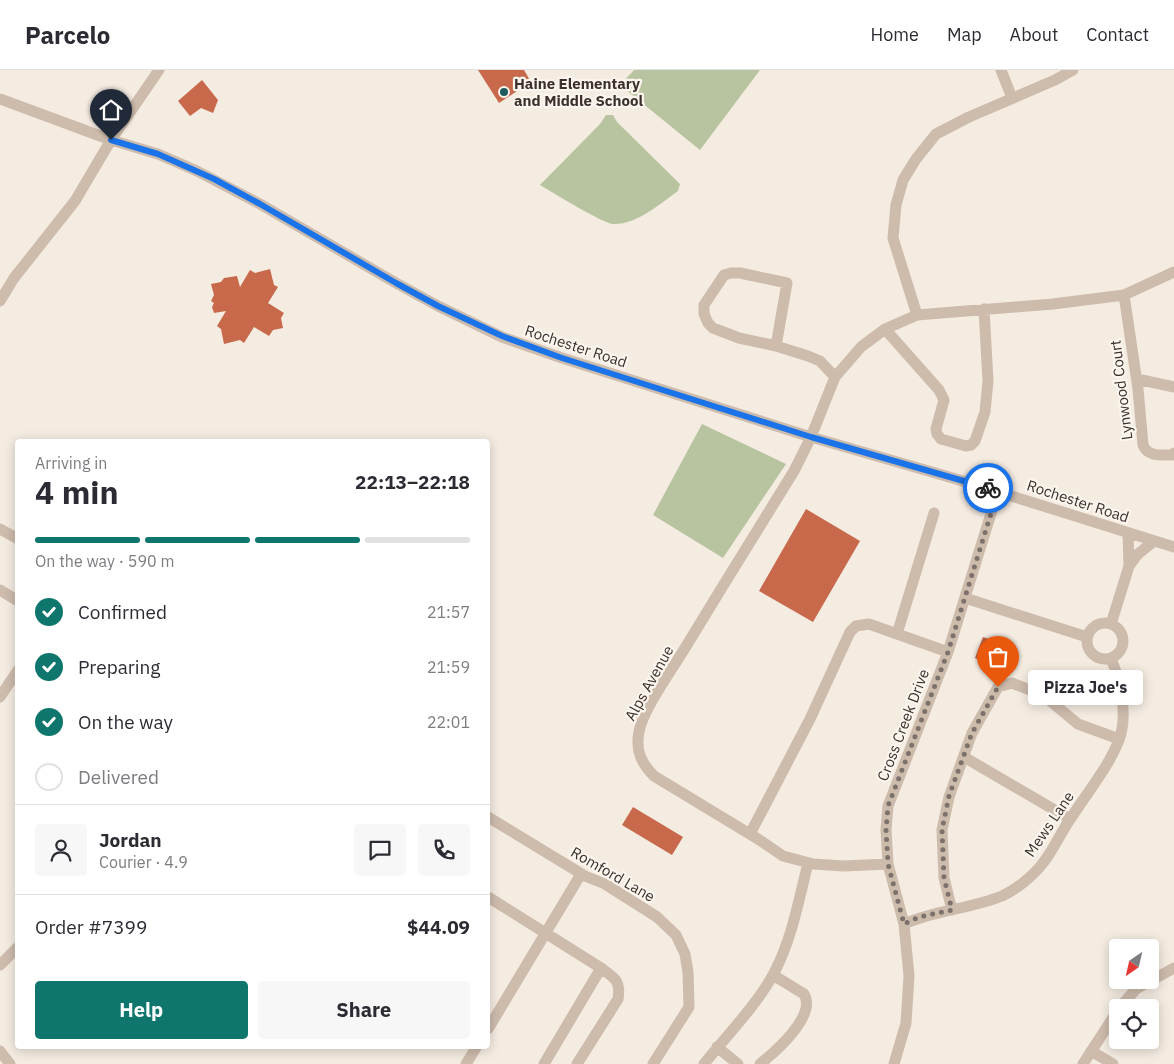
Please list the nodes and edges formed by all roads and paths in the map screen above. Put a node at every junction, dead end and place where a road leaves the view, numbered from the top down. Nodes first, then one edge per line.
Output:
1 (159, 70) edge
2 (1001, 70) edge
3 (1073, 70) edge
4 (1012, 98) junction
5 (0, 99) edge
6 (111, 140) junction
7 (1174, 272) edge
8 (1124, 295) junction
9 (0, 301) edge
10 (984, 309) junction
11 (917, 316) junction
12 (885, 329) junction
13 (776, 346) junction
14 (836, 377) junction
15 (1137, 379) junction
16 (1174, 387) edge
17 (811, 437) junction
18 (1174, 453) edge
19 (998, 491) junction
20 (934, 513) dead end
21 (0, 529) edge
22 (1128, 533) junction
23 (15, 537) edge
24 (1154, 541) junction
25 (1174, 547) edge
26 (1129, 566) junction
27 (0, 590) edge
28 (964, 598) junction
29 (15, 599) edge
30 (1111, 624) junction
31 (897, 634) junction
32 (1087, 637) junction
33 (948, 652) junction
34 (1111, 659) junction
35 (15, 674) edge
36 (0, 697) edge
37 (1119, 739) junction
38 (964, 757) junction
39 (490, 818) edge
40 (1070, 819) junction
41 (750, 834) junction
42 (808, 863) junction
43 (888, 864) junction
44 (581, 874) junction
45 (490, 898) edge
46 (952, 910) junction
47 (904, 924) junction
48 (545, 933) junction
49 (15, 950) edge
50 (0, 965) edge
51 (601, 968) junction
52 (1174, 968) edge
53 (773, 975) junction
54 (1127, 999) edge
55 (1109, 1023) edge
56 (490, 1025) edge
57 (717, 1047) junction
58 (475, 1049) edge
59 (0, 1051) edge
60 (1091, 1051) junction
61 (10, 1064) edge
62 (466, 1064) edge
63 (544, 1064) edge
64 (577, 1064) edge
65 (653, 1064) edge
66 (704, 1064) edge
67 (738, 1064) edge
68 (760, 1064) edge
69 (894, 1064) edge
70 (1083, 1064) edge
71 (1113, 1064) edge

1 - 6 street
2 - 4 street
3 - 4 street
4 - 11 street
5 - 6 street, Rochester Road
6 - 9 street
6 - 17 street, Rochester Road
7 - 8 street, Alps Avenue
8 - 10 street, Alps Avenue
8 - 15 street, Lynwood Court
10 - 11 street, Alps Avenue
10 - 12 street
11 - 12 street, Alps Avenue
12 - 14 street, Alps Avenue
13 - 13 street
13 - 14 street
14 - 17 street, Alps Avenue
15 - 16 street
15 - 18 street, Lynwood Court
17 - 19 street, Rochester Road
17 - 41 street, Alps Avenue
19 - 22 street, Rochester Road
19 - 28 street, Cross Creek Drive
20 - 31 street
21 - 23 street
22 - 24 street, Rochester Road
22 - 26 street
24 - 25 street, Rochester Road
24 - 26 street
26 - 30 street
27 - 29 street
28 - 32 street
28 - 33 street, Cross Creek Drive
30 - 32 street
30 - 34 street
31 - 33 street
31 - 41 street
32 - 34 street
33 - 43 street, Cross Creek Drive
34 - 37 street, Mews Lane
35 - 36 street
37 - 38 street
37 - 40 street, Mews Lane
38 - 40 street
38 - 46 street
39 - 44 street, Romford Lane
40 - 46 street, Mews Lane
41 - 42 street, Alps Avenue
42 - 43 street, Alps Avenue
42 - 53 street
43 - 47 street, Cross Creek Drive
44 - 48 street
44 - 65 street, Romford Lane
45 - 48 street
46 - 47 street, Mews Lane
47 - 69 street, Cross Creek Drive
48 - 51 street
48 - 56 street
49 - 50 street
51 - 63 street
51 - 64 street
52 - 54 street
53 - 57 street
53 - 68 street
55 - 60 street
57 - 66 street
57 - 67 street
58 - 62 street
59 - 61 street
60 - 70 street
60 - 71 street

